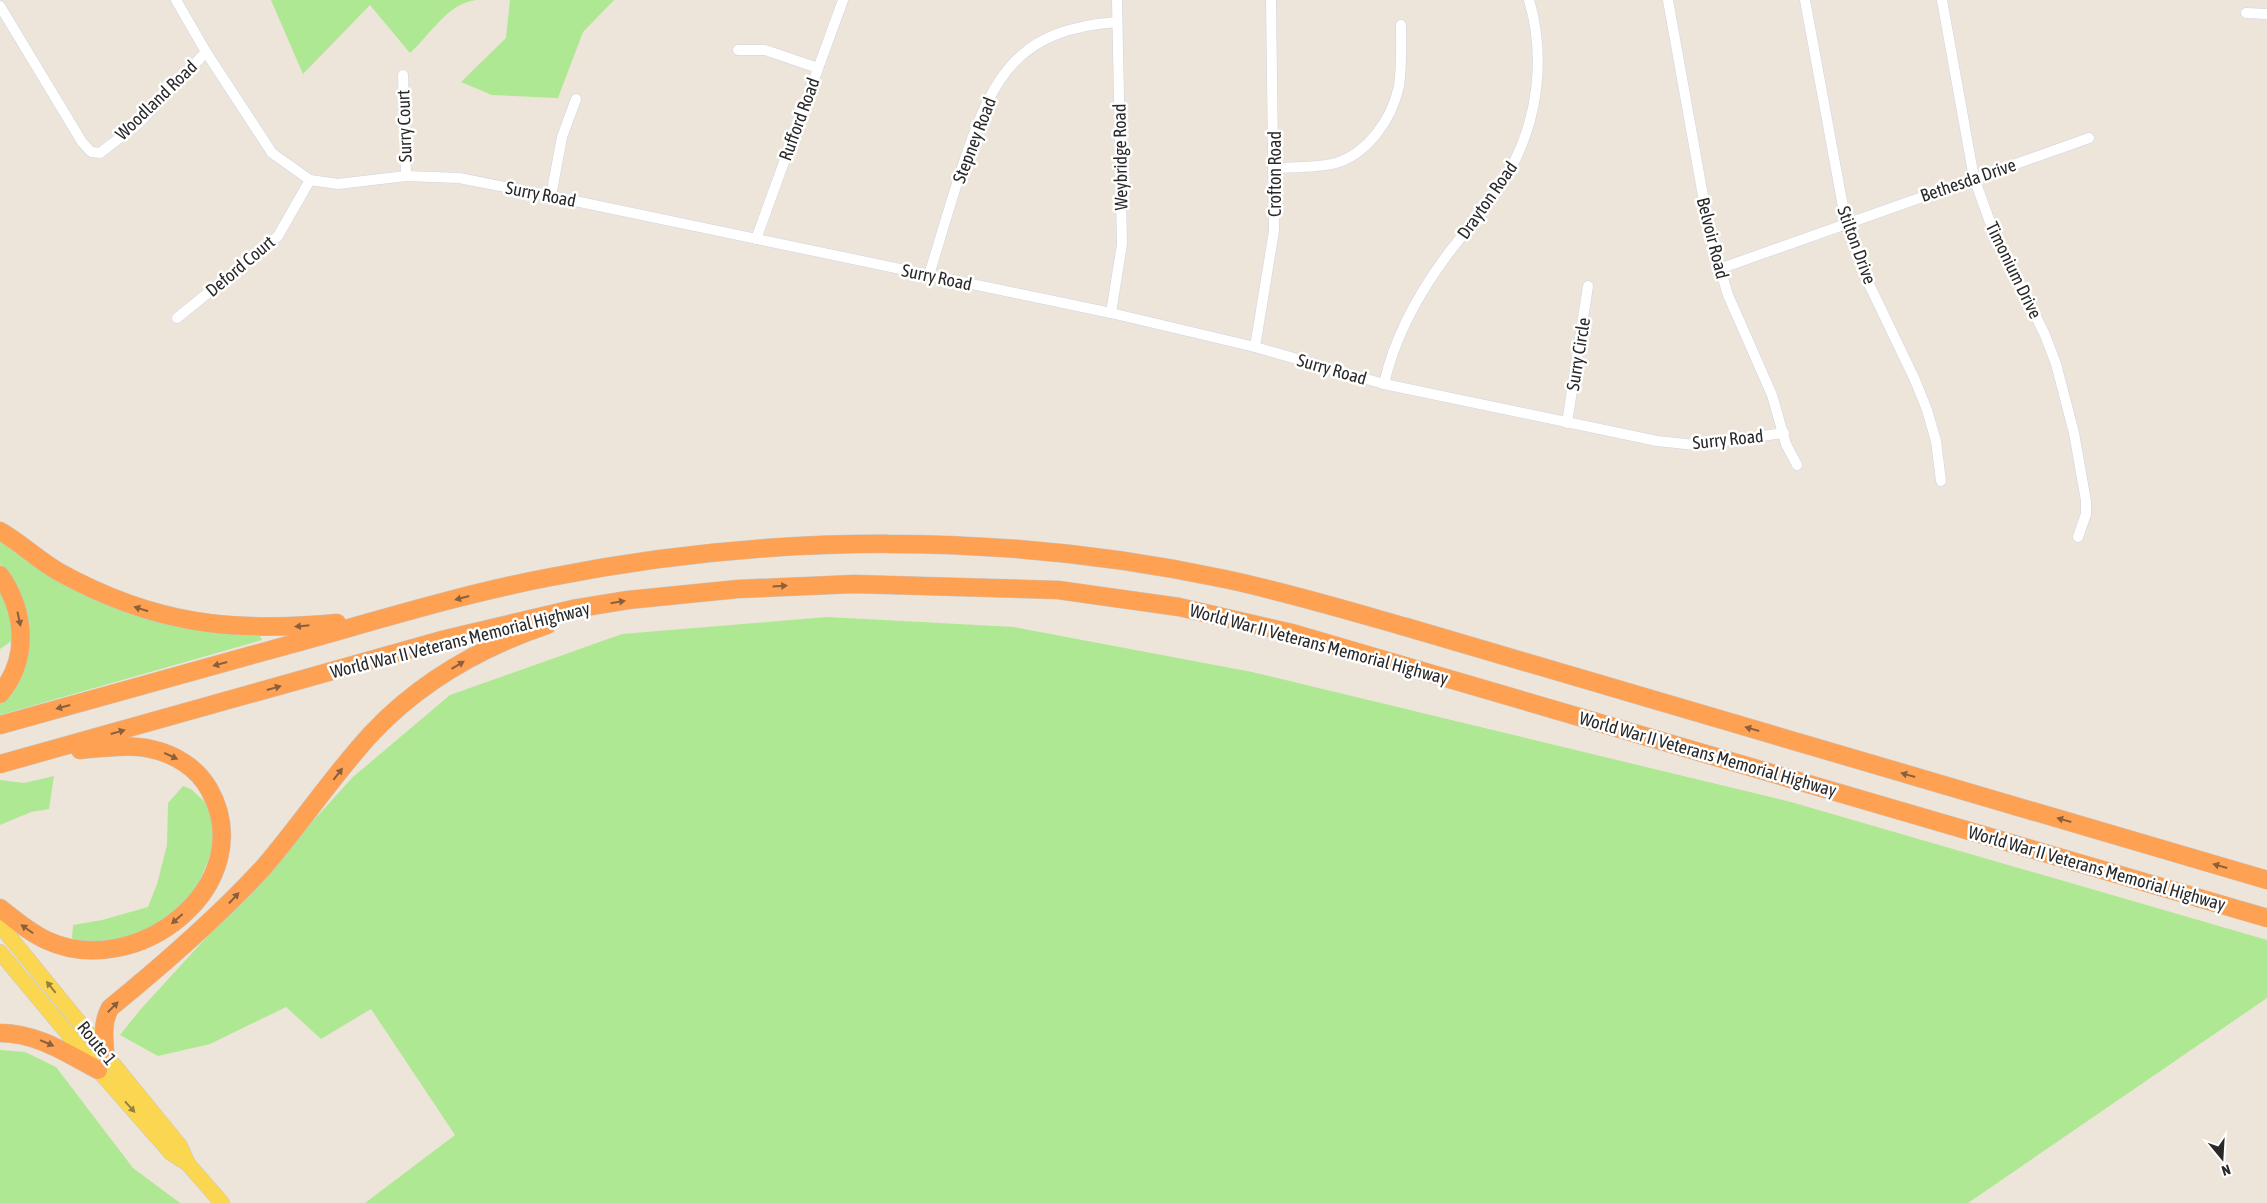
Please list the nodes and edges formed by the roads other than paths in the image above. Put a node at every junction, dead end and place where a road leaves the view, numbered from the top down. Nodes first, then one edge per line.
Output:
1 (176, 0) edge
2 (843, 0) edge
3 (1117, 0) edge
4 (1272, 0) edge
5 (1529, 0) edge
6 (1668, 0) edge
7 (1805, 0) edge
8 (1942, 0) edge
9 (0, 6) edge
10 (2246, 13) dead end
11 (2267, 14) edge
12 (1117, 22) junction
13 (1400, 25) dead end
14 (738, 50) dead end
15 (206, 52) junction
16 (818, 68) junction
17 (403, 75) dead end
18 (576, 99) dead end
19 (2089, 138) dead end
20 (1275, 168) junction
21 (406, 176) junction
22 (1974, 178) junction
23 (310, 180) junction
24 (551, 196) junction
25 (1846, 223) junction
26 (756, 239) junction
27 (1719, 269) junction
28 (929, 275) junction
29 (1588, 286) dead end
30 (1111, 313) junction
31 (177, 318) dead end
32 (1255, 347) junction
33 (1384, 384) junction
34 (1567, 423) junction
35 (1784, 433) junction
36 (1797, 465) dead end
37 (1941, 480) dead end
38 (0, 530) edge
39 (2078, 538) dead end
40 (0, 575) edge
41 (574, 609) junction
42 (385, 618) junction
43 (0, 694) edge
44 (0, 725) edge
45 (37, 754) junction
46 (0, 764) edge
47 (2267, 880) edge
48 (0, 908) edge
49 (2267, 918) edge
50 (0, 924) edge
51 (0, 952) edge
52 (0, 1033) edge
53 (104, 1052) junction
54 (98, 1070) junction
55 (188, 1164) junction
56 (222, 1203) edge

1 - 15 street, Surry Road
2 - 16 street, Rufford Road
3 - 12 street, Weybridge Road
4 - 20 street, Crofton Road
5 - 33 street, Drayton Road
6 - 27 street, Belvoir Road
7 - 25 street, Stilton Drive
8 - 22 street, Timonium Drive
9 - 15 street, Woodland Road
10 - 11 street
12 - 28 street, Stepney Road
12 - 30 street, Weybridge Road
13 - 20 street
14 - 16 street
15 - 23 street, Surry Road
16 - 26 street, Rufford Road
17 - 21 street, Surry Court
18 - 24 street
19 - 22 street, Bethesda Drive
20 - 32 street, Crofton Road
21 - 23 street, Surry Road
21 - 24 street, Surry Road
22 - 25 street, Bethesda Drive
22 - 39 street, Timonium Drive
23 - 31 street, Deford Court
24 - 26 street, Surry Road
25 - 27 street, Bethesda Drive
25 - 37 street, Stilton Drive
26 - 28 street, Surry Road
27 - 35 street, Belvoir Road
28 - 30 street, Surry Road
29 - 34 street, Surry Circle
30 - 32 street, Surry Road
32 - 33 street, Surry Road
33 - 34 street, Surry Road
34 - 35 street, Surry Road
35 - 36 street, Belvoir Road
42 -> 38 highway
40 -> 43 highway
45 -> 41 highway, World War II Veterans Memorial Highway
41 -> 49 highway, World War II Veterans Memorial Highway
53 -> 41 highway
42 -> 44 highway, World War II Veterans Memorial Highway
47 -> 42 highway, World War II Veterans Memorial Highway
45 - 46 highway, World War II Veterans Memorial Highway
45 -> 48 highway
53 -> 50 main road, Route 1
51 - 54 main road, Route 1
52 -> 54 highway
53 - 55 main road, Route 1
54 -> 55 main road, Route 1
55 - 56 main road, Route 1

